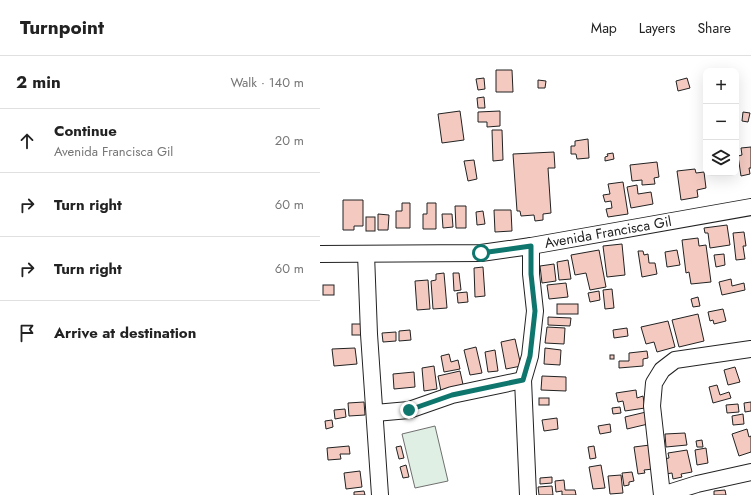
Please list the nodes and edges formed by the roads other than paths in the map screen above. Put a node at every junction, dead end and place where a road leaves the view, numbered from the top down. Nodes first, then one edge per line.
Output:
1 (751, 207) edge
2 (531, 246) junction
3 (320, 254) edge
4 (366, 254) junction
5 (751, 349) edge
6 (523, 380) junction
7 (375, 413) junction
8 (751, 472) edge
9 (380, 495) edge
10 (528, 495) edge
11 (662, 495) edge

1 - 2 street, Avenida Francisca Gil
2 - 4 street, Avenida Francisca Gil
2 - 6 street
3 - 4 street, Avenida Francisca Gil
4 - 7 street
5 - 11 street
6 - 7 street
6 - 10 street
7 - 9 street
8 - 11 street

